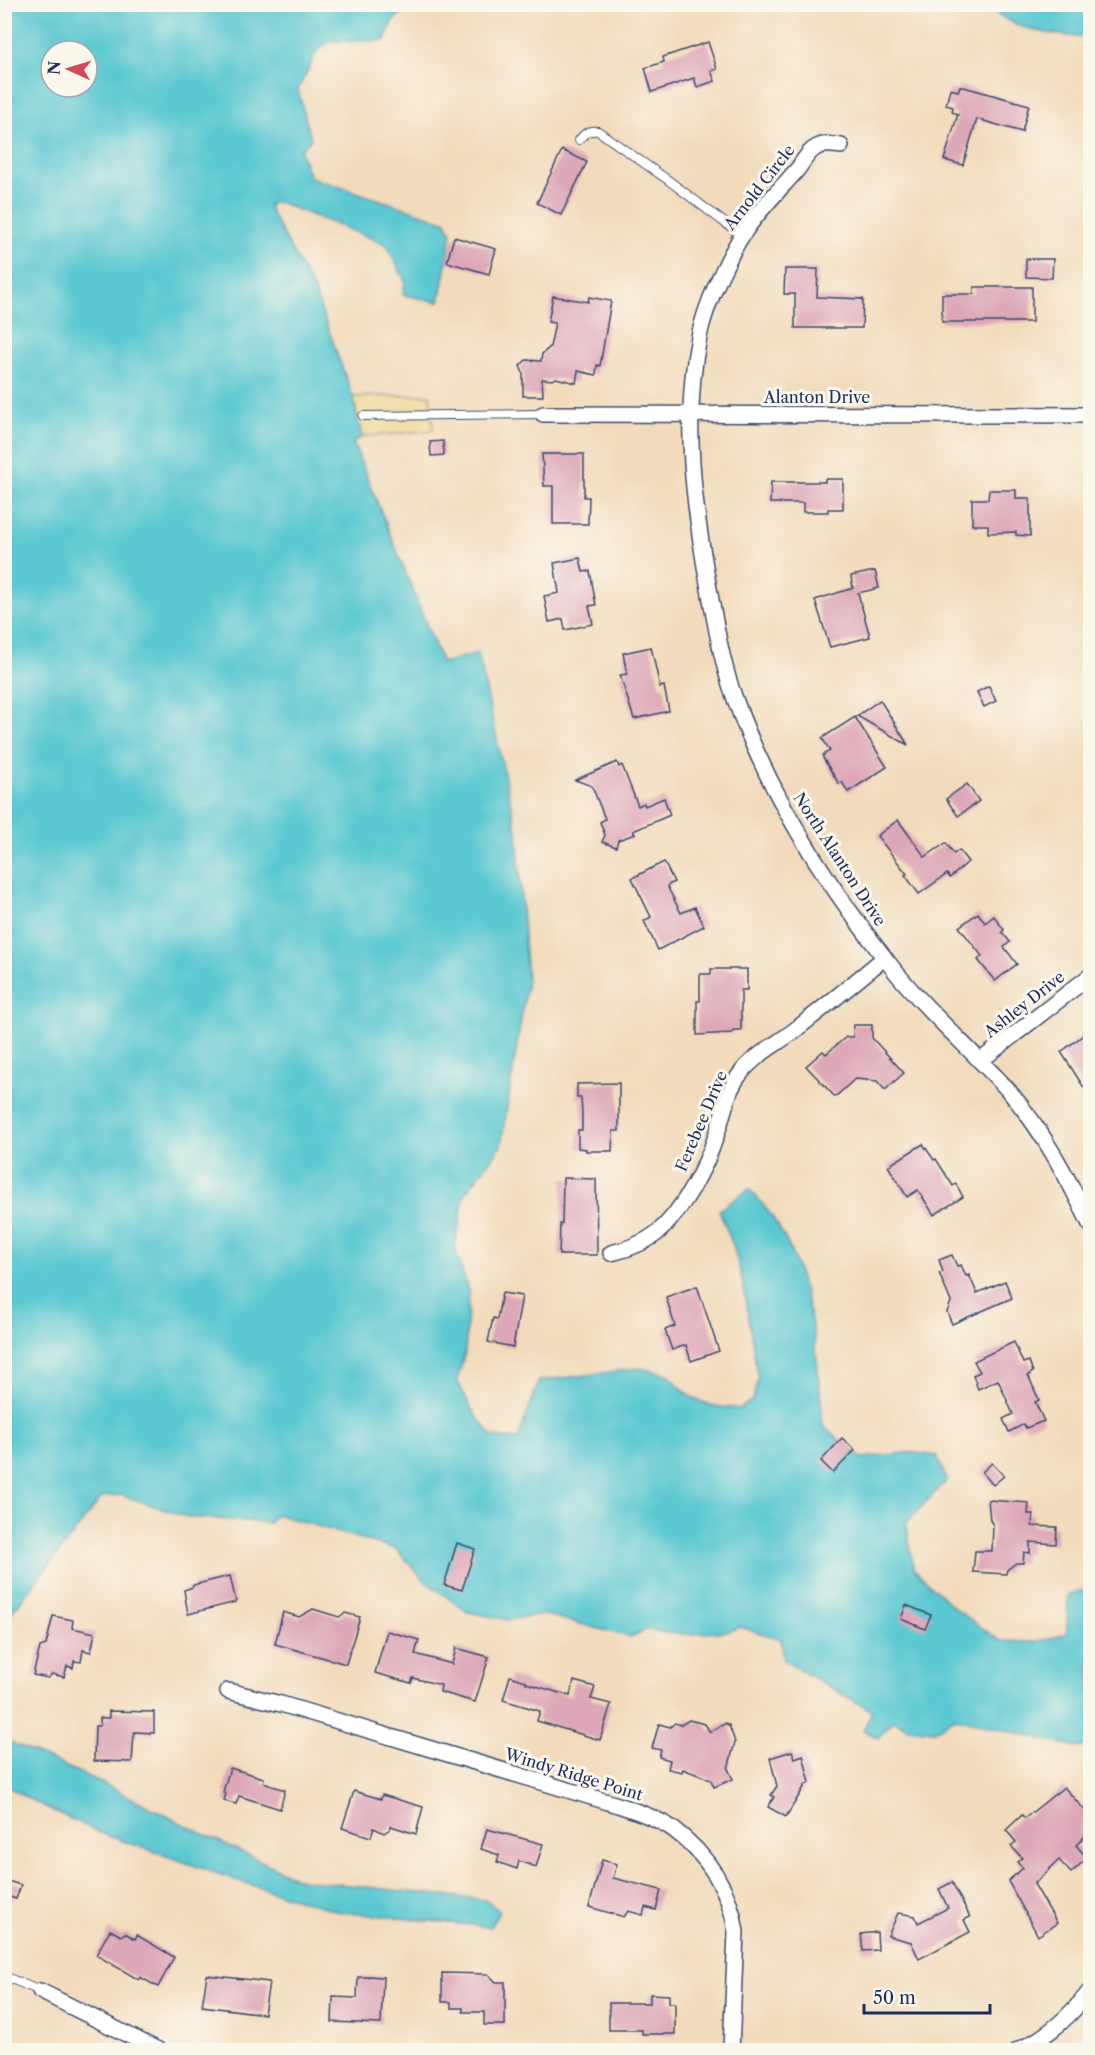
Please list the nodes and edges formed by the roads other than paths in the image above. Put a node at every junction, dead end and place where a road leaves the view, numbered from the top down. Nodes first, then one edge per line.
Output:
1 (579, 140) dead end
2 (841, 146) dead end
3 (741, 235) junction
4 (543, 414) joint
5 (691, 414) junction
6 (363, 416) dead end
7 (1090, 416) edge
8 (884, 958) junction
9 (1090, 976) edge
10 (980, 1061) junction
11 (1090, 1224) edge
12 (611, 1253) dead end
13 (228, 1691) dead end
14 (4, 1976) edge
15 (1090, 1990) edge
16 (40, 1991) joint
17 (158, 2050) edge
18 (731, 2050) edge
19 (1018, 2050) edge

1 - 3 lane
2 - 3 street, Arnold Circle
3 - 5 street, Arnold Circle
4 - 5 street, Alanton Drive
4 - 6 lane
5 - 7 street, Alanton Drive
5 - 8 street, North Alanton Drive
8 - 10 street, North Alanton Drive
8 - 12 street, Ferebee Drive
9 - 10 street, Ashley Drive
10 - 11 street, North Alanton Drive
13 - 18 street, Windy Ridge Point
14 - 16 lane
15 - 19 street
16 - 17 street

